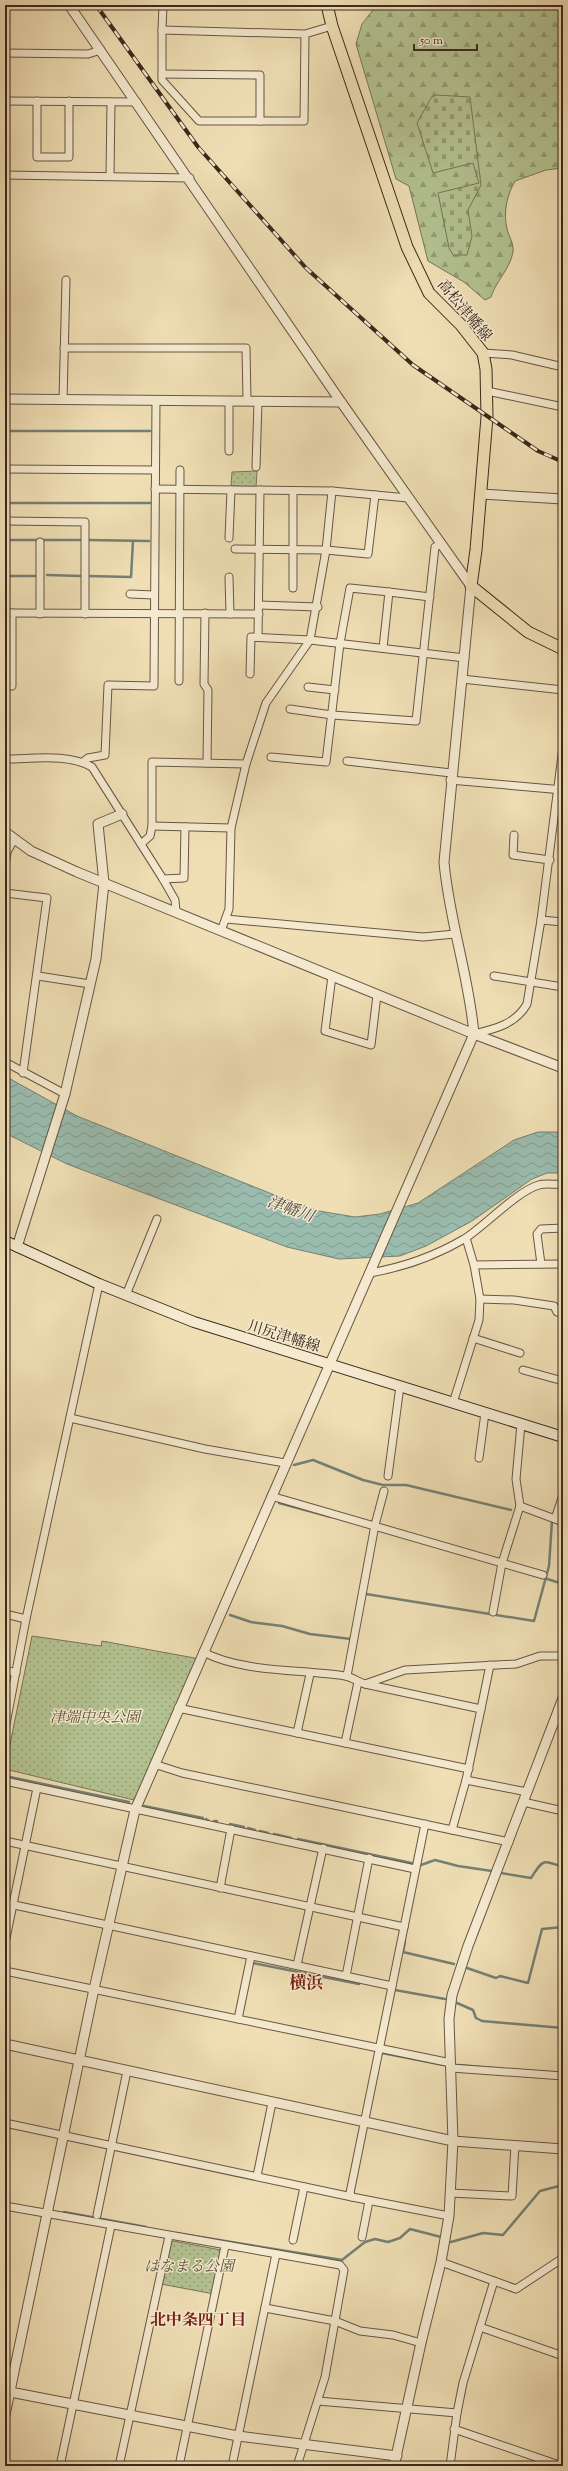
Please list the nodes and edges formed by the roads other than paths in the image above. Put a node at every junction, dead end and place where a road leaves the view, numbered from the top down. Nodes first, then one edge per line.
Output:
1 (69, 5) edge
2 (163, 5) edge
3 (327, 5) edge
4 (332, 26) junction
5 (162, 30) junction
6 (305, 34) junction
7 (101, 50) junction
8 (5, 53) edge
9 (162, 74) junction
10 (5, 101) edge
11 (37, 101) junction
12 (69, 101) junction
13 (111, 102) junction
14 (137, 102) junction
15 (260, 121) junction
16 (5, 175) edge
17 (110, 176) junction
18 (190, 178) junction
19 (66, 280) dead end
20 (64, 348) junction
21 (483, 353) junction
22 (563, 367) edge
23 (487, 391) junction
24 (5, 399) edge
25 (63, 400) junction
26 (156, 400) junction
27 (230, 401) junction
28 (247, 401) junction
29 (258, 401) junction
30 (341, 402) junction
31 (563, 407) edge
32 (229, 451) dead end
33 (256, 467) dead end
34 (5, 468) edge
35 (155, 470) junction
36 (180, 470) dead end
37 (155, 489) junction
38 (180, 489) junction
39 (231, 490) junction
40 (260, 490) junction
41 (293, 491) junction
42 (332, 491) junction
43 (481, 494) junction
44 (375, 495) junction
45 (408, 498) junction
46 (563, 499) edge
47 (5, 521) edge
48 (229, 538) dead end
49 (40, 542) dead end
50 (441, 544) junction
51 (235, 549) dead end
52 (260, 549) junction
53 (292, 550) junction
54 (326, 550) junction
55 (230, 577) dead end
56 (471, 586) junction
57 (293, 588) dead end
58 (389, 592) junction
59 (130, 594) dead end
60 (154, 595) junction
61 (430, 597) junction
62 (259, 605) junction
63 (318, 607) junction
64 (9, 613) edge
65 (154, 613) junction
66 (180, 613) junction
67 (205, 613) junction
68 (40, 614) junction
69 (85, 614) junction
70 (230, 614) junction
71 (258, 614) junction
72 (258, 637) junction
73 (310, 640) junction
74 (340, 643) junction
75 (383, 648) junction
76 (563, 649) edge
77 (424, 653) junction
78 (464, 658) junction
79 (250, 674) dead end
80 (179, 680) dead end
81 (462, 680) junction
82 (5, 686) edge
83 (308, 687) dead end
84 (335, 690) junction
85 (563, 690) edge
86 (290, 709) dead end
87 (332, 716) junction
88 (563, 747) edge
89 (271, 757) dead end
90 (5, 759) edge
91 (347, 761) dead end
92 (83, 762) junction
93 (208, 762) junction
94 (246, 764) junction
95 (451, 776) junction
96 (561, 790) edge
97 (122, 814) junction
98 (152, 826) junction
99 (185, 827) junction
100 (231, 828) junction
101 (5, 832) edge
102 (514, 835) dead end
103 (14, 839) junction
104 (142, 844) junction
105 (550, 860) junction
106 (5, 866) edge
107 (163, 879) junction
108 (104, 883) junction
109 (5, 893) edge
110 (176, 912) junction
111 (226, 919) junction
112 (541, 920) junction
113 (563, 922) edge
114 (221, 931) junction
115 (455, 934) junction
116 (38, 976) junction
117 (332, 976) junction
118 (494, 976) dead end
119 (531, 982) junction
120 (90, 984) junction
121 (563, 987) edge
122 (377, 995) junction
123 (474, 1034) junction
124 (5, 1062) edge
125 (563, 1068) edge
126 (24, 1073) junction
127 (65, 1097) junction
128 (563, 1184) edge
129 (157, 1220) dead end
130 (563, 1228) edge
131 (466, 1238) junction
132 (5, 1241) edge
133 (17, 1247) junction
134 (541, 1264) junction
135 (563, 1264) edge
136 (474, 1265) junction
137 (372, 1270) junction
138 (99, 1284) junction
139 (126, 1295) junction
140 (480, 1299) junction
141 (563, 1314) edge
142 (473, 1338) junction
143 (520, 1353) dead end
144 (328, 1365) junction
145 (523, 1370) dead end
146 (563, 1381) edge
147 (400, 1386) junction
148 (452, 1402) junction
149 (485, 1412) junction
150 (70, 1418) junction
151 (521, 1424) junction
152 (563, 1436) edge
153 (479, 1458) dead end
154 (285, 1463) junction
155 (388, 1476) dead end
156 (384, 1491) dead end
157 (563, 1495) edge
158 (271, 1496) junction
159 (520, 1506) junction
160 (555, 1519) junction
161 (563, 1522) edge
162 (375, 1525) junction
163 (502, 1563) junction
164 (543, 1575) dead end
165 (493, 1612) dead end
166 (5, 1614) edge
167 (26, 1619) junction
168 (203, 1652) junction
169 (563, 1656) edge
170 (490, 1665) junction
171 (5, 1670) edge
172 (16, 1673) junction
173 (310, 1674) junction
174 (347, 1676) junction
175 (362, 1683) junction
176 (563, 1698) edge
177 (178, 1708) junction
178 (482, 1709) junction
179 (5, 1729) edge
180 (297, 1733) junction
181 (345, 1743) junction
182 (154, 1764) junction
183 (469, 1769) junction
184 (466, 1780) junction
185 (5, 1781) edge
186 (38, 1788) junction
187 (527, 1792) junction
188 (523, 1802) junction
189 (134, 1810) junction
190 (563, 1811) edge
191 (425, 1824) junction
192 (232, 1829) junction
193 (452, 1830) junction
194 (5, 1841) edge
195 (509, 1842) junction
196 (25, 1845) junction
197 (323, 1848) junction
198 (369, 1858) junction
199 (416, 1865) junction
200 (120, 1866) junction
201 (220, 1888) junction
202 (5, 1903) edge
203 (13, 1905) junction
204 (311, 1907) junction
205 (358, 1917) junction
206 (108, 1925) junction
207 (404, 1927) junction
208 (5, 1943) edge
209 (251, 1956) junction
210 (297, 1965) junction
211 (5, 1971) edge
212 (346, 1976) junction
213 (392, 1986) junction
214 (94, 1989) junction
215 (238, 2019) junction
216 (5, 2044) edge
217 (379, 2049) junction
218 (80, 2061) junction
219 (451, 2066) junction
220 (127, 2071) junction
221 (563, 2076) edge
222 (272, 2103) junction
223 (363, 2122) junction
224 (5, 2123) edge
225 (64, 2136) junction
226 (453, 2141) junction
227 (515, 2145) junction
228 (111, 2146) junction
229 (563, 2149) edge
230 (257, 2176) junction
231 (304, 2186) junction
232 (450, 2193) junction
233 (352, 2197) junction
234 (369, 2201) junction
235 (5, 2206) edge
236 (48, 2213) junction
237 (97, 2215) dead end
238 (449, 2216) junction
239 (111, 2226) junction
240 (169, 2236) junction
241 (362, 2237) dead end
242 (293, 2240) dead end
243 (225, 2246) junction
244 (276, 2254) junction
245 (563, 2258) edge
246 (442, 2262) junction
247 (494, 2281) junction
248 (265, 2308) junction
249 (335, 2321) junction
250 (480, 2327) junction
251 (421, 2342) junction
252 (563, 2356) edge
253 (8, 2391) edge
254 (318, 2401) junction
255 (74, 2404) junction
256 (408, 2409) junction
257 (457, 2413) junction
258 (5, 2415) edge
259 (130, 2415) junction
260 (187, 2426) junction
261 (454, 2429) junction
262 (238, 2436) junction
263 (304, 2446) junction
264 (397, 2456) junction
265 (60, 2466) edge
266 (119, 2466) edge
267 (179, 2466) edge
268 (232, 2466) edge
269 (297, 2466) edge
270 (394, 2466) edge
271 (450, 2466) edge
272 (562, 2466) edge

1 - 7 street
2 - 5 street
3 - 4 main road, 高松津幡線
4 - 6 street
4 - 21 main road, 高松津幡線
5 - 6 street
5 - 9 street
6 - 15 street
7 - 8 street
7 - 14 street
9 - 15 street
9 - 15 street
10 - 11 street
11 - 12 street
11 - 12 street
12 - 13 street
13 - 14 street
13 - 17 street
14 - 18 street
16 - 17 street
17 - 18 street
18 - 30 street
19 - 20 street
20 - 25 street
20 - 28 street
21 - 22 street
21 - 23 main road, 高松津幡線
23 - 31 street
23 - 43 main road, 高松津幡線
24 - 25 street
25 - 26 street
26 - 27 street
26 - 35 street
27 - 28 street
27 - 32 street
28 - 29 street
29 - 30 street
29 - 33 street
30 - 45 street
34 - 35 street
35 - 37 street
36 - 38 street
37 - 38 street
37 - 60 street
38 - 39 street
38 - 66 street
39 - 40 street
39 - 48 street
40 - 41 street
40 - 52 street
41 - 42 street
41 - 53 street
42 - 44 street
42 - 54 street
43 - 46 street
43 - 56 main road, 高松津幡線
44 - 45 street
44 - 54 street
45 - 50 street
47 - 69 street
49 - 68 street
50 - 56 street
50 - 61 street
51 - 52 street
52 - 53 street
52 - 62 street
53 - 54 street
53 - 57 street
54 - 63 street
55 - 70 street
56 - 76 main road
56 - 78 street
58 - 61 street
58 - 74 street
58 - 75 street
59 - 60 street
60 - 65 street
61 - 77 street
62 - 63 street
62 - 71 street
63 - 73 street
64 - 68 street
64 - 82 street
65 - 66 street
65 - 69 street
65 - 92 street
66 - 67 street
66 - 80 street
67 - 70 street
67 - 93 street
68 - 69 street
70 - 71 street
71 - 72 street
72 - 73 street
72 - 79 street
73 - 74 street
73 - 94 street
74 - 75 street
74 - 84 street
75 - 77 street
77 - 78 street
77 - 87 street
78 - 81 street
81 - 85 street
81 - 95 street
83 - 84 street
84 - 87 street
86 - 87 street
87 - 89 street
88 - 96 street
90 - 92 street
91 - 95 street
92 - 97 street
93 - 94 street
93 - 98 street
94 - 100 street
95 - 96 street
95 - 115 street
96 - 105 street
97 - 104 street
97 - 108 street
98 - 99 street
98 - 104 street
99 - 100 street
99 - 107 street
100 - 111 street
101 - 103 street
102 - 105 street
103 - 106 street
103 - 108 street
104 - 107 street
105 - 112 street
107 - 110 street
108 - 110 street
108 - 120 street
109 - 116 street
110 - 114 street
111 - 114 street
111 - 115 street
112 - 113 street
112 - 119 street
114 - 117 street
115 - 123 street
116 - 120 street
116 - 126 street
117 - 122 street
117 - 122 street
118 - 119 street
119 - 121 street
119 - 123 street
120 - 127 street
122 - 123 street
123 - 125 street
123 - 137 street
124 - 126 street
126 - 127 street
127 - 133 street
128 - 131 street
129 - 139 street
130 - 134 street
131 - 136 street
131 - 137 street
132 - 133 main road, 川尻津幡線
133 - 138 main road, 川尻津幡線
134 - 135 street
134 - 136 street
136 - 140 street
137 - 144 street
138 - 139 main road, 川尻津幡線
138 - 150 street
139 - 144 main road, 川尻津幡線
140 - 141 street
140 - 142 street
142 - 143 street
142 - 148 street
144 - 147 main road, 川尻津幡線
144 - 154 street
145 - 146 street
147 - 148 main road, 川尻津幡線
147 - 155 street
148 - 149 main road, 川尻津幡線
149 - 151 main road, 川尻津幡線
149 - 153 street
150 - 154 street
150 - 167 street
151 - 152 main road, 川尻津幡線
151 - 159 street
154 - 158 street
156 - 162 street
157 - 160 street
158 - 162 street
158 - 168 street
159 - 160 street
159 - 163 street
160 - 161 street
162 - 163 street
162 - 174 street
163 - 164 street
163 - 165 street
166 - 167 street
167 - 172 street
168 - 173 street
168 - 177 street
169 - 170 street
170 - 175 street
170 - 178 street
171 - 172 street
172 - 179 street
173 - 174 street
173 - 180 street
174 - 175 street
175 - 178 street
175 - 181 street
176 - 187 street
177 - 180 street
177 - 182 street
178 - 183 street
180 - 181 street
181 - 183 street
182 - 189 street
182 - 191 street
183 - 184 street
184 - 187 street
184 - 193 street
185 - 186 street
186 - 189 street
186 - 196 street
187 - 188 street
188 - 190 street
188 - 195 street
189 - 192 street
189 - 200 street
191 - 193 street
191 - 199 street
192 - 197 street
192 - 201 street
193 - 195 street
194 - 196 street
195 - 219 street
196 - 200 street
196 - 203 street
197 - 198 street
197 - 204 street
198 - 199 street
198 - 205 street
199 - 207 street
200 - 201 street
200 - 206 street
201 - 204 street
202 - 203 street
203 - 206 street
203 - 208 street
204 - 205 street
204 - 210 street
205 - 207 street
205 - 212 street
206 - 209 street
206 - 214 street
207 - 213 street
209 - 210 street
209 - 215 street
210 - 212 street
211 - 214 street
212 - 213 street
213 - 217 street
214 - 215 street
214 - 218 street
215 - 217 street
216 - 218 street
217 - 219 street
217 - 223 street
218 - 220 street
218 - 225 street
219 - 221 street
219 - 226 street
220 - 222 street
220 - 228 street
222 - 223 street
222 - 230 street
223 - 226 street
223 - 233 street
224 - 225 street
225 - 228 street
225 - 236 street
226 - 227 street
226 - 232 street
227 - 229 street
227 - 232 street
228 - 230 street
228 - 237 street
230 - 231 street
231 - 233 street
231 - 242 street
232 - 238 street
233 - 234 street
234 - 238 street
234 - 241 street
235 - 236 street
236 - 239 street
236 - 253 street
238 - 246 street
239 - 240 street
239 - 255 street
240 - 243 street
240 - 259 street
243 - 244 street
243 - 260 street
244 - 248 street
244 - 249 street
245 - 247 street
246 - 247 street
246 - 251 street
247 - 250 street
248 - 249 street
248 - 262 street
249 - 251 street
249 - 254 street
250 - 252 street
250 - 257 street
251 - 256 street
253 - 255 street
253 - 258 street
254 - 256 street
254 - 263 street
255 - 259 street
255 - 265 street
256 - 257 street
256 - 264 street
257 - 261 street
259 - 260 street
259 - 266 street
260 - 262 street
260 - 267 street
261 - 271 street
261 - 272 street
262 - 263 street
262 - 268 street
263 - 264 street
263 - 269 street
264 - 270 street

